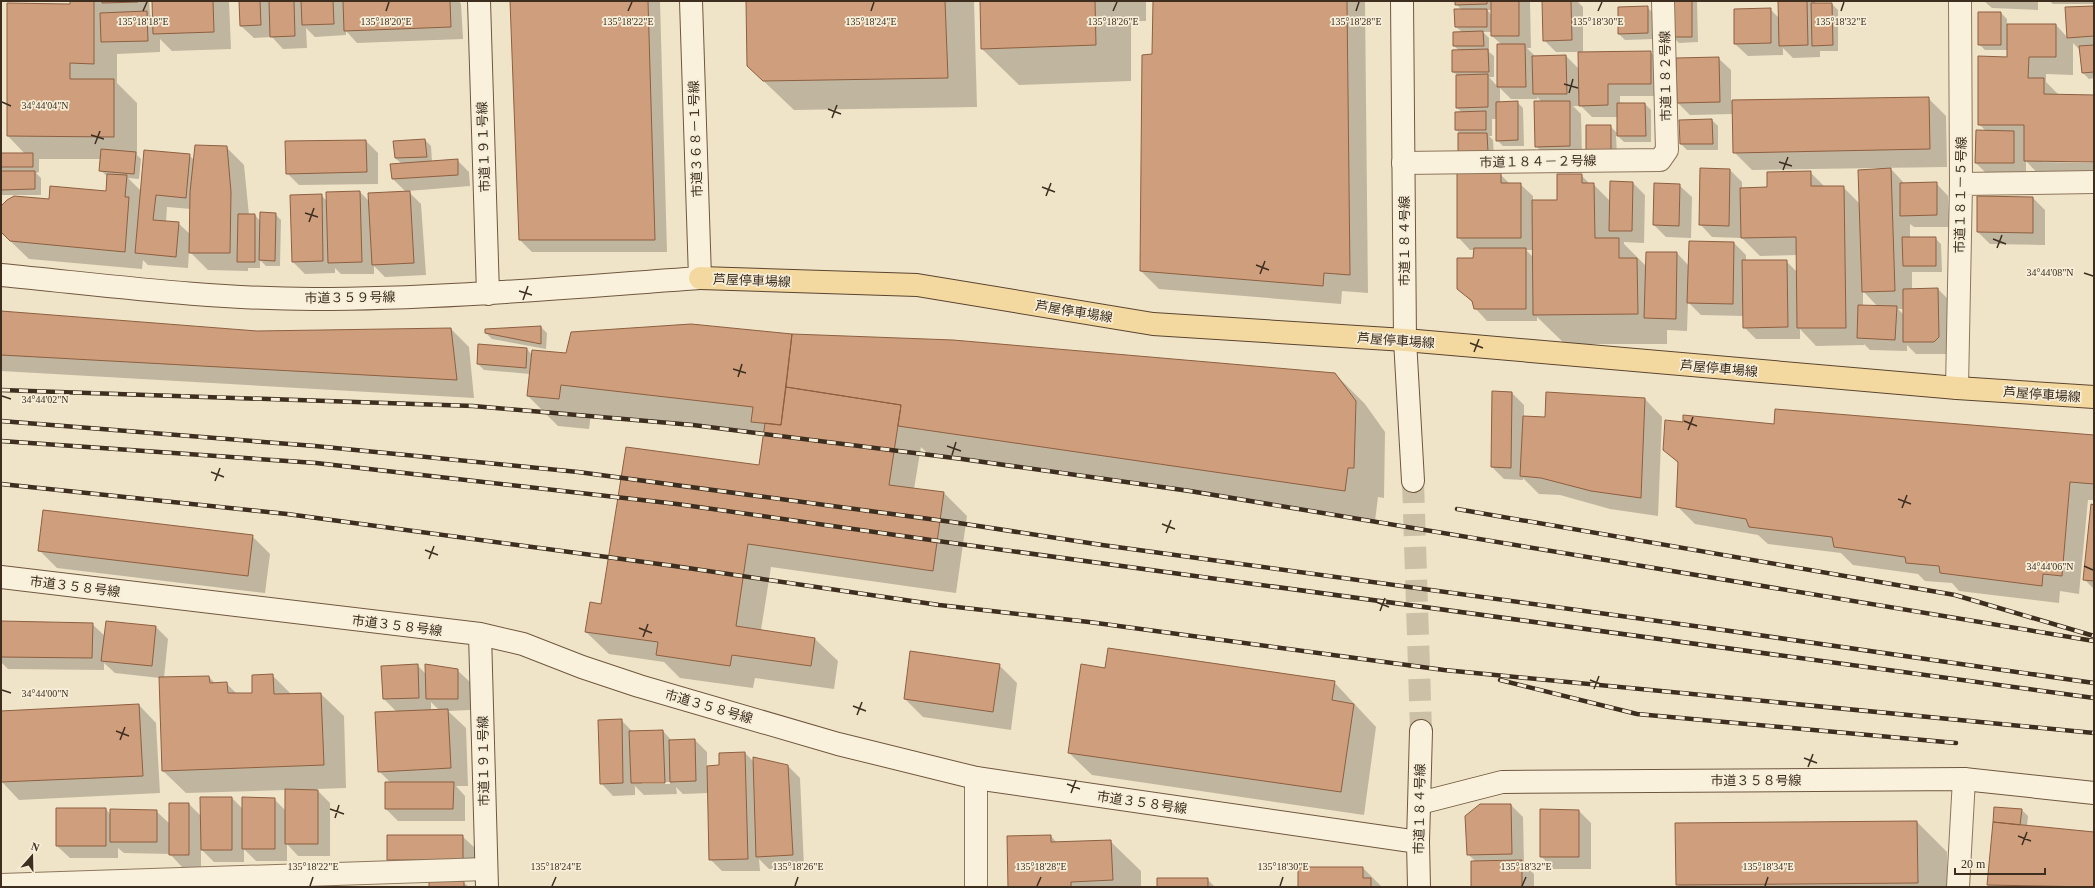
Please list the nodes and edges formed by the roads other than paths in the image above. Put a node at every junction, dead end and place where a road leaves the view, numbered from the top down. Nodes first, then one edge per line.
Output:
1 (479, 1) edge
2 (691, 1) edge
3 (1402, 1) edge
4 (1663, 1) edge
5 (1960, 1) edge
6 (1667, 150) joint
7 (1403, 163) junction
8 (2094, 182) edge
9 (1961, 184) junction
10 (1, 275) edge
11 (700, 278) junction
12 (488, 294) junction
13 (1405, 340) junction
14 (1957, 388) junction
15 (2094, 398) edge
16 (1413, 481) tunnel mouth
17 (1, 577) edge
18 (480, 634) junction
19 (1421, 731) tunnel mouth
20 (976, 778) junction
21 (1964, 779) junction
22 (2094, 793) edge
23 (1420, 802) junction
24 (1418, 842) junction
25 (486, 878) edge
26 (1, 885) edge
27 (976, 887) edge
28 (1419, 887) edge
29 (1958, 887) edge

1 - 12 street, 市道１９１号線
2 - 11 street, 市道３６８－１号線
3 - 7 street, 市道１８４号線
4 - 6 street, 市道１８２号線
5 - 9 street, 市道１８１－５号線
6 - 7 street, 市道１８４－２号線
7 - 13 street, 市道１８４号線
8 - 9 street
9 - 14 street, 市道１８１－５号線
10 - 12 street, 市道３５９号線
11 - 12 street, 市道３５９号線
11 - 13 main road, 芦屋停車場線
13 - 14 main road, 芦屋停車場線
13 - 16 street, 市道１８４号線
14 - 15 main road, 芦屋停車場線
17 - 18 street, 市道３５８号線
18 - 20 street, 市道３５８号線
18 - 25 street, 市道１９１号線
19 - 23 street, 市道１８４号線
20 - 24 street, 市道３５８号線
20 - 27 street
21 - 22 street, 市道３５８号線
21 - 23 street, 市道３５８号線
21 - 29 street
23 - 24 street, 市道１８４号線
24 - 28 street, 市道１８４号線
25 - 26 street

